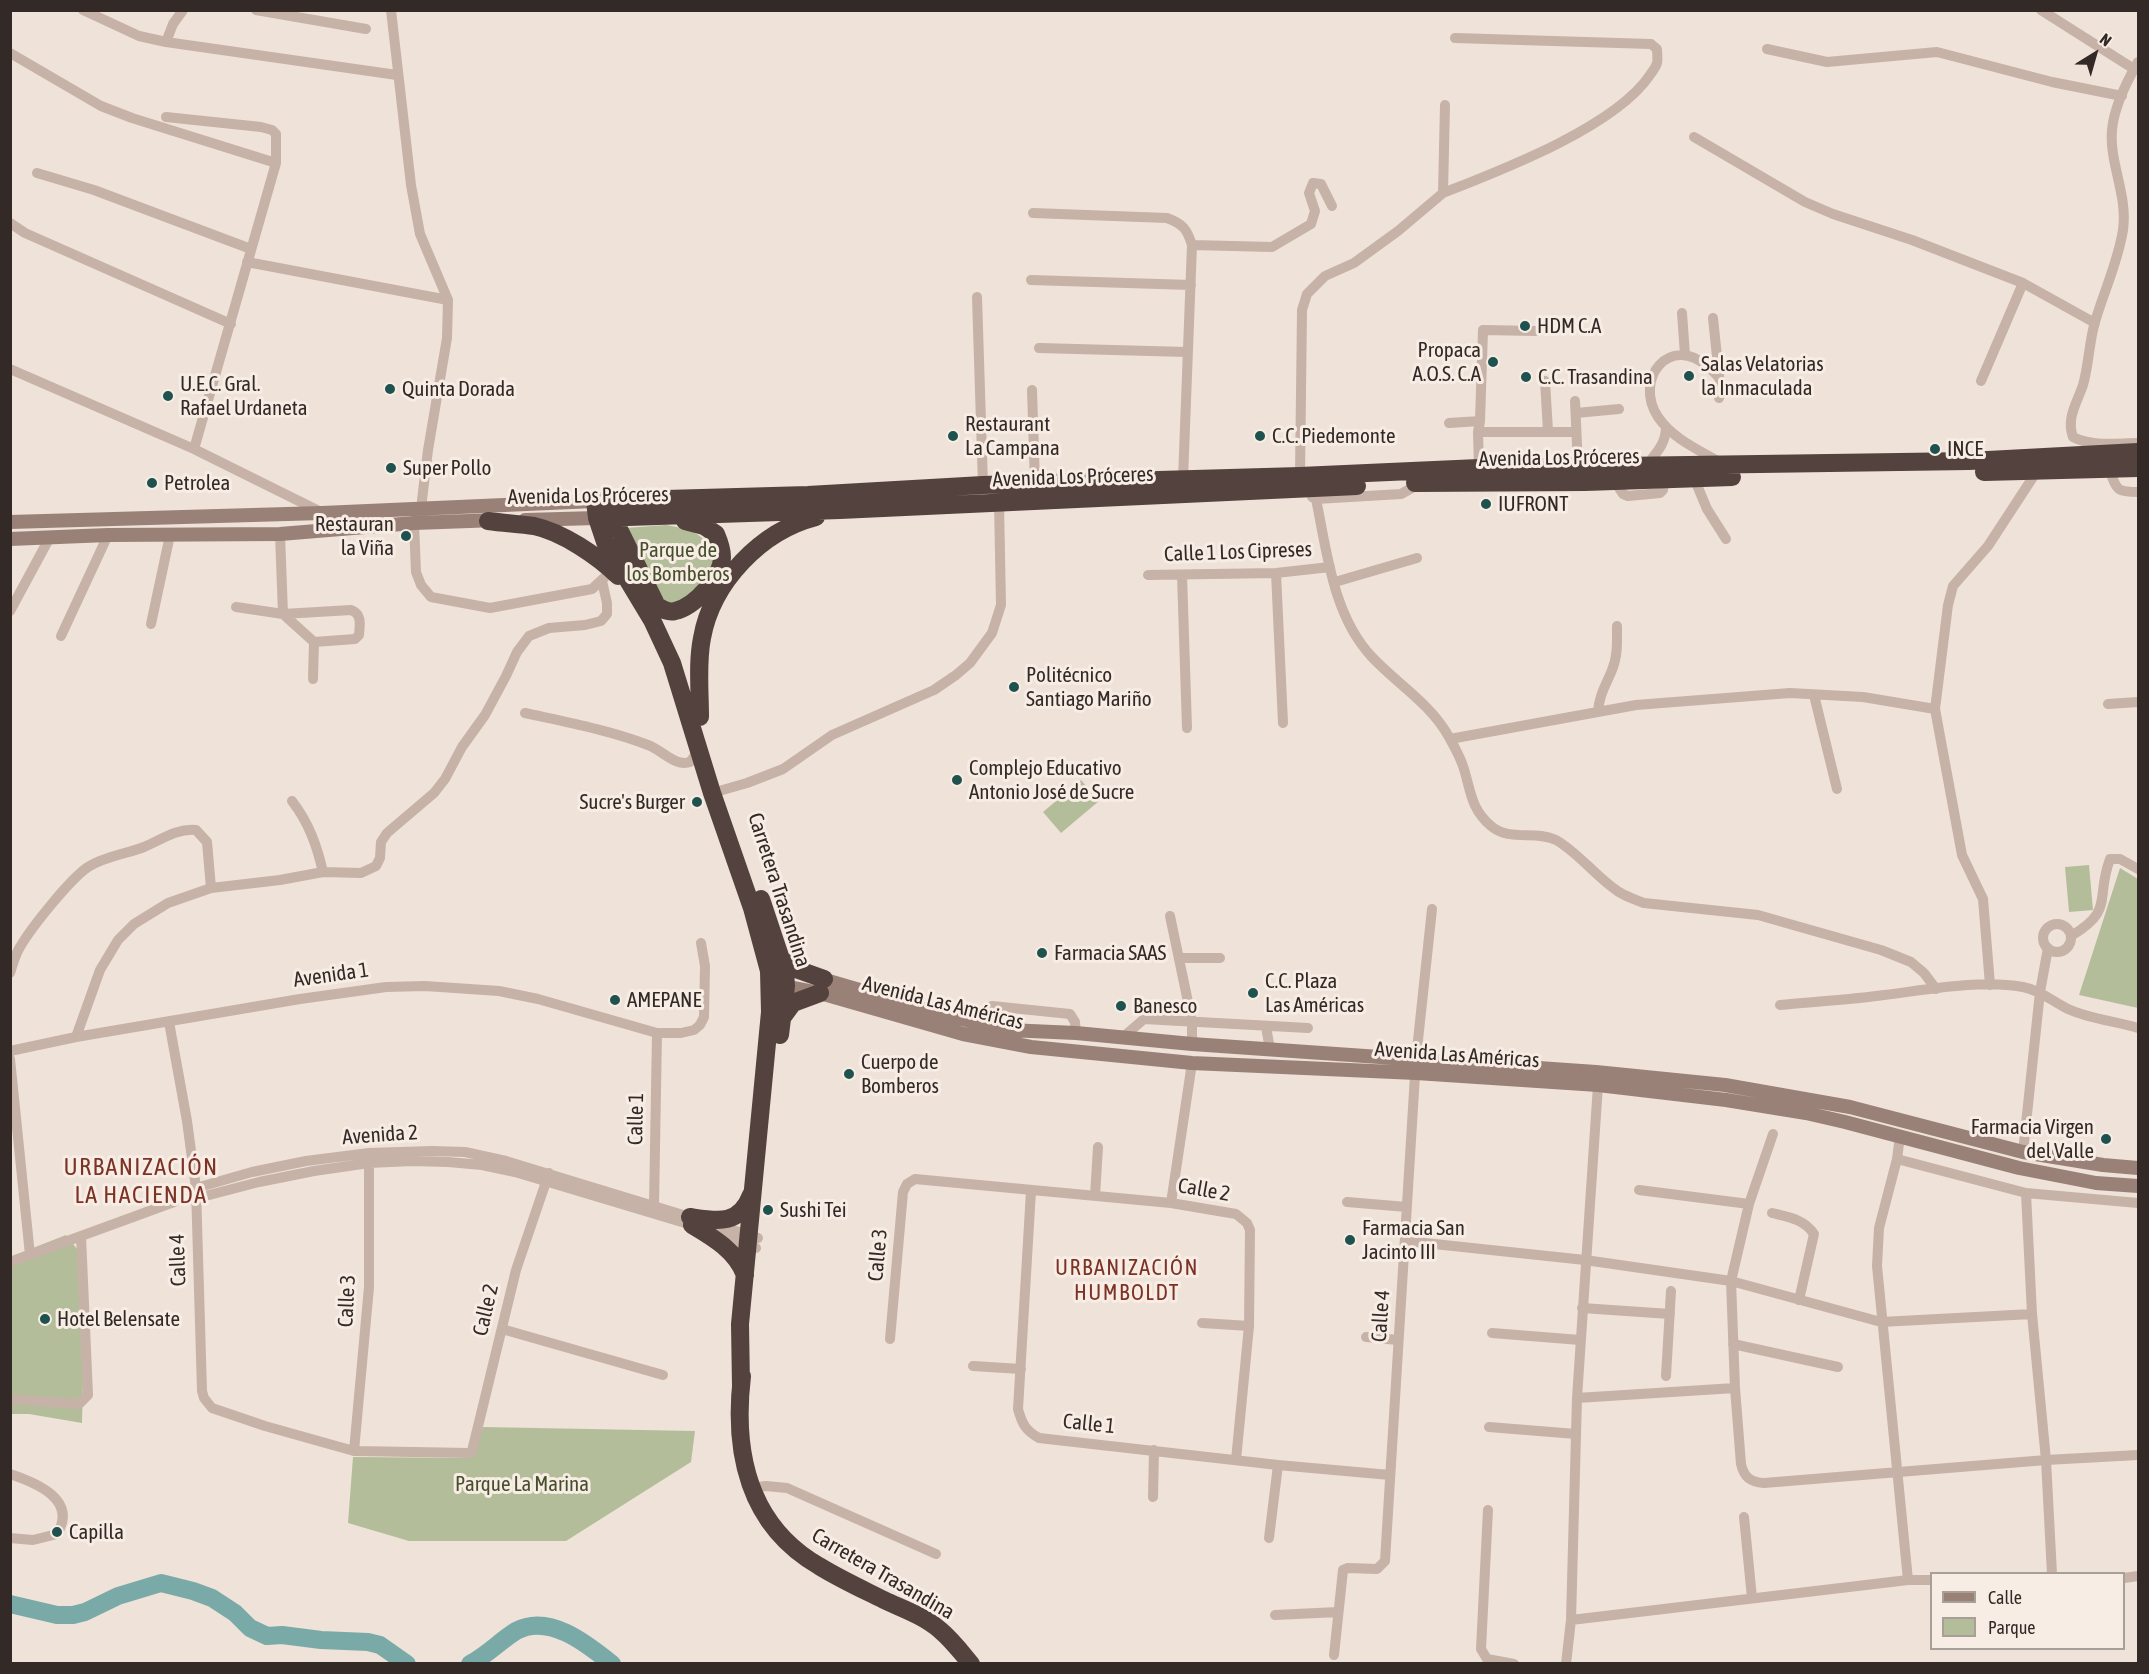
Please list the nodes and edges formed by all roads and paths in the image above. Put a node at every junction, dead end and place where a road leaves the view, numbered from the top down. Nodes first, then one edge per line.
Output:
1 (83, 10) edge
2 (183, 10) edge
3 (256, 10) edge
4 (391, 10) edge
5 (2041, 10) edge
6 (366, 29) dead end
7 (1455, 38) dead end
8 (166, 42) junction
9 (1767, 49) dead end
10 (10, 53) edge
11 (2136, 65) edge
12 (397, 75) junction
13 (2122, 96) junction
14 (1445, 105) dead end
15 (166, 117) dead end
16 (1694, 136) dead end
17 (276, 163) junction
18 (38, 173) dead end
19 (1443, 193) junction
20 (1332, 207) dead end
21 (1033, 213) dead end
22 (10, 223) edge
23 (1192, 246) junction
24 (251, 249) junction
25 (248, 262) junction
26 (1031, 280) dead end
27 (2023, 283) junction
28 (1191, 285) junction
29 (977, 297) dead end
30 (448, 300) junction
31 (1682, 314) dead end
32 (1713, 318) dead end
33 (2095, 323) junction
34 (231, 324) junction
35 (1536, 331) dead end
36 (1039, 348) dead end
37 (1187, 352) junction
38 (1685, 355) junction
39 (10, 369) edge
40 (1719, 376) junction
41 (1545, 381) dead end
42 (1981, 381) dead end
43 (1032, 390) dead end
44 (1719, 398) dead end
45 (1575, 401) dead end
46 (1619, 409) dead end
47 (1576, 413) junction
48 (1449, 423) dead end
49 (1666, 426) junction
50 (1479, 427) junction
51 (1548, 431) junction
52 (1576, 432) junction
53 (2139, 443) edge
54 (1662, 446) junction
55 (1693, 447) junction
56 (194, 449) junction
57 (2139, 452) edge
58 (1647, 465) junction
59 (1725, 465) junction
60 (1578, 466) junction
61 (1479, 468) junction
62 (2139, 468) edge
63 (2109, 469) junction
64 (2037, 471) junction
65 (1694, 478) junction
66 (1183, 479) junction
67 (1422, 482) junction
68 (1035, 483) junction
69 (1300, 483) junction
70 (983, 485) junction
71 (2139, 492) edge
72 (1316, 500) junction
73 (999, 503) junction
74 (423, 508) junction
75 (603, 509) junction
76 (840, 510) junction
77 (322, 513) junction
78 (666, 517) junction
79 (488, 521) junction
80 (10, 522) edge
81 (418, 523) junction
82 (280, 534) junction
83 (170, 535) junction
84 (108, 536) junction
85 (50, 537) junction
86 (10, 539) edge
87 (1726, 539) dead end
88 (1417, 558) dead end
89 (1330, 567) junction
90 (1276, 573) junction
91 (607, 575) junction
92 (1148, 575) dead end
93 (1182, 575) junction
94 (1335, 582) junction
95 (637, 593) junction
96 (657, 606) junction
97 (237, 607) dead end
98 (10, 611) edge
99 (283, 614) junction
100 (151, 624) dead end
101 (1617, 626) dead end
102 (61, 636) dead end
103 (314, 642) junction
104 (313, 679) dead end
105 (1814, 695) junction
106 (2139, 702) edge
107 (2108, 704) dead end
108 (1935, 709) junction
109 (1598, 712) junction
110 (525, 713) dead end
111 (700, 717) junction
112 (1282, 723) dead end
113 (1186, 728) dead end
114 (1450, 739) junction
115 (699, 750) junction
116 (1837, 789) dead end
117 (717, 792) junction
118 (292, 801) dead end
119 (2139, 869) edge
120 (323, 872) junction
121 (211, 888) junction
122 (1432, 909) dead end
123 (1170, 916) dead end
124 (2071, 936) junction
125 (701, 943) dead end
126 (2048, 948) junction
127 (1180, 958) junction
128 (1220, 958) dead end
129 (10, 973) edge
130 (778, 975) junction
131 (1990, 985) junction
132 (822, 986) junction
133 (1936, 989) junction
134 (2040, 992) junction
135 (1780, 1005) dead end
136 (992, 1006) dead end
137 (782, 1017) junction
138 (1192, 1021) junction
139 (168, 1022) junction
140 (1266, 1027) junction
141 (1308, 1028) dead end
142 (2139, 1029) edge
143 (657, 1033) junction
144 (1076, 1033) junction
145 (76, 1037) junction
146 (1122, 1038) junction
147 (1192, 1044) junction
148 (1270, 1049) junction
149 (10, 1051) edge
150 (10, 1059) edge
151 (1192, 1063) junction
152 (1416, 1066) junction
153 (1598, 1085) junction
154 (1773, 1134) dead end
155 (1900, 1136) junction
156 (1098, 1147) dead end
157 (2023, 1152) junction
158 (369, 1158) junction
159 (1897, 1159) junction
160 (2139, 1168) edge
161 (547, 1177) junction
162 (915, 1179) joint
163 (2139, 1186) edge
164 (754, 1188) junction
165 (1639, 1190) dead end
166 (1031, 1191) junction
167 (2026, 1192) junction
168 (196, 1194) junction
169 (1095, 1196) junction
170 (1347, 1202) dead end
171 (1170, 1203) junction
172 (2139, 1203) edge
173 (1749, 1204) junction
174 (654, 1206) junction
175 (1407, 1207) junction
176 (1772, 1212) dead end
177 (691, 1221) junction
178 (81, 1236) junction
179 (1406, 1241) junction
180 (753, 1242) junction
181 (30, 1255) junction
182 (1585, 1260) junction
183 (10, 1262) edge
184 (745, 1275) junction
185 (1731, 1281) junction
186 (1671, 1291) dead end
187 (1799, 1300) junction
188 (1582, 1308) junction
189 (1670, 1314) junction
190 (2032, 1314) junction
191 (1881, 1322) junction
192 (1202, 1323) dead end
193 (1249, 1326) junction
194 (502, 1329) junction
195 (1492, 1333) dead end
196 (1366, 1337) dead end
197 (890, 1339) dead end
198 (1398, 1340) junction
199 (1580, 1340) junction
200 (1734, 1344) junction
201 (973, 1366) dead end
202 (1838, 1367) dead end
203 (1020, 1369) junction
204 (663, 1375) dead end
205 (1666, 1376) dead end
206 (741, 1386) junction
207 (1735, 1388) junction
208 (1577, 1398) junction
209 (10, 1399) edge
210 (1488, 1426) dead end
211 (1576, 1434) junction
212 (1154, 1450) junction
213 (354, 1451) junction
214 (2139, 1455) edge
215 (1236, 1460) junction
216 (2046, 1460) junction
217 (1278, 1465) junction
218 (1899, 1473) junction
219 (10, 1474) edge
220 (1390, 1474) junction
221 (750, 1488) junction
222 (1153, 1497) dead end
223 (1488, 1510) dead end
224 (1744, 1517) dead end
225 (10, 1538) edge
226 (1269, 1538) dead end
227 (936, 1554) dead end
228 (2052, 1572) edge
229 (1908, 1580) junction
230 (1930, 1580) edge
231 (1752, 1598) junction
232 (1338, 1612) junction
233 (1275, 1615) dead end
234 (1571, 1620) junction
235 (1334, 1655) dead end
236 (971, 1664) edge
237 (1514, 1664) edge
238 (1566, 1664) edge

1 - 8 street
2 - 8 street
3 - 6 street
4 - 12 street
5 - 11 street
7 - 19 street
8 - 12 street
9 - 13 street
10 - 17 street
11 - 13 street
12 - 30 street
13 - 33 street
14 - 19 street
15 - 17 street
16 - 27 street
17 - 24 street
18 - 24 street
19 - 69 street
20 - 23 street
21 - 23 street
22 - 34 street
23 - 28 street
24 - 25 street
25 - 30 street
25 - 34 street
26 - 28 street
27 - 33 street
27 - 42 street
28 - 37 street
29 - 70 street
30 - 74 street
31 - 38 street
32 - 40 street
33 - 53 street
34 - 56 street
35 - 50 street
36 - 37 street
37 - 66 street
38 - 40 street
38 - 49 street
39 - 56 street
40 - 44 street
41 - 51 street
43 - 68 street
45 - 47 street
46 - 47 street
47 - 52 street
48 - 50 street
49 - 54 street
49 - 55 street
50 - 51 street
50 - 61 street
51 - 52 street
52 - 60 street
54 - 55 street
54 - 58 street
55 - 59 street
56 - 77 street
57 - 59 highway, Avenida Los Próceres
58 - 59 highway, Avenida Los Próceres
58 - 60 highway, Avenida Los Próceres
60 - 61 highway, Avenida Los Próceres
61 - 69 highway, Avenida Los Próceres
62 - 63 highway, Avenida Los Próceres
63 - 64 highway, Avenida Los Próceres
63 - 71 street
64 - 65 highway, Avenida Los Próceres
64 - 108 street
65 - 67 highway, Avenida Los Próceres
65 - 87 street
66 - 68 highway, Avenida Los Próceres
66 - 69 highway, Avenida Los Próceres
67 - 69 highway, Avenida Los Próceres
67 - 72 street
68 - 70 highway, Avenida Los Próceres
69 - 72 street
69 - 73 highway, Avenida Los Próceres
70 - 75 highway, Avenida Los Próceres
72 - 89 street
73 - 76 highway, Avenida Los Próceres
73 - 117 street
74 - 75 street, Avenida Los Próceres
74 - 77 street, Avenida Los Próceres
74 - 81 street
75 - 78 highway, Avenida Los Próceres
75 - 79 street, Avenida Los Próceres
75 - 95 highway, Carretera Trasandina
75 - 96 highway, Carretera Trasandina
76 - 78 highway, Avenida Los Próceres
76 - 111 highway
77 - 80 street, Avenida Los Próceres
78 - 96 highway
79 - 81 street, Avenida Los Próceres
79 - 91 highway
81 - 82 street, Avenida Los Próceres
81 - 91 street
82 - 83 street, Avenida Los Próceres
82 - 99 street
83 - 84 street, Avenida Los Próceres
83 - 100 street
84 - 85 street, Avenida Los Próceres
84 - 102 street
85 - 86 street, Avenida Los Próceres
85 - 98 street
88 - 94 street
89 - 90 street, Calle 1 Los Cipreses
89 - 94 street
90 - 93 street, Calle 1 Los Cipreses
90 - 112 street
91 - 95 highway
91 - 120 street
92 - 93 street, Calle 1 Los Cipreses
93 - 113 street
94 - 114 street
95 - 115 highway, Carretera Trasandina
96 - 111 highway, Carretera Trasandina
97 - 99 street
99 - 103 street
99 - 103 street
101 - 109 street
103 - 104 street
105 - 108 street
105 - 109 street
105 - 116 street
106 - 107 street
108 - 131 street
109 - 114 street
110 - 115 street
111 - 117 highway, Carretera Trasandina
114 - 133 street
115 - 117 highway, Carretera Trasandina
117 - 130 highway, Carretera Trasandina
118 - 120 street
119 - 124 street
120 - 121 street
121 - 129 street
121 - 145 street
122 - 152 street, Calle 4
123 - 127 street
124 - 126 street
124 - 126 street
125 - 143 street, Avenida 1
126 - 134 street
127 - 128 street
127 - 138 street
130 - 132 street, Avenida Las Américas
130 - 132 highway
130 - 137 highway, Carretera Trasandina
130 - 164 highway, Carretera Trasandina
131 - 133 street
131 - 134 street
132 - 137 highway
132 - 144 street, Avenida Las Américas
132 - 151 street, Avenida Las Américas
133 - 135 street
134 - 142 street
134 - 157 street
136 - 144 street
137 - 180 highway, Carretera Trasandina
138 - 140 street
138 - 146 street
138 - 147 street
139 - 143 street, Avenida 1
139 - 145 street, Avenida 1
139 - 168 street, Calle 4
140 - 141 street
140 - 148 street
143 - 174 street, Calle 1
144 - 146 street, Avenida Las Américas
145 - 149 street, Avenida 1
146 - 147 street, Avenida Las Américas
147 - 148 street, Avenida Las Américas
148 - 152 street, Avenida Las Américas
150 - 181 street
151 - 152 street, Avenida Las Américas
151 - 171 street
152 - 153 street, Avenida Las Américas
152 - 157 street, Avenida Las Américas
152 - 175 street, Calle 4
153 - 155 street, Avenida Las Américas
153 - 182 street
154 - 173 street
155 - 159 street
155 - 163 street, Avenida Las Américas
156 - 169 street
157 - 160 street, Avenida Las Américas
158 - 161 street
158 - 168 street
158 - 213 street, Calle 3
159 - 167 street
159 - 191 street
161 - 174 street
161 - 177 street
161 - 194 street, Calle 2
162 - 166 street, Calle 2
162 - 197 street, Calle 3
164 - 177 highway
164 - 180 highway, Carretera Trasandina
165 - 173 street
166 - 169 street, Calle 2
166 - 203 street, Calle 1
167 - 172 street
167 - 190 street
168 - 178 street
168 - 213 street, Calle 4
169 - 171 street, Calle 2
170 - 175 street
171 - 193 street, Calle 2
173 - 185 street
174 - 177 street
175 - 179 street, Calle 4
176 - 187 street
177 - 180 street
177 - 184 highway
178 - 181 street
178 - 209 street
179 - 182 street
179 - 198 street, Calle 4
180 - 184 highway, Carretera Trasandina
180 - 206 highway, Carretera Trasandina
181 - 183 street
182 - 185 street
182 - 188 street
184 - 206 highway, Carretera Trasandina
185 - 187 street
185 - 200 street
186 - 189 street
187 - 191 street
188 - 189 street
188 - 199 street
189 - 205 street
190 - 191 street
190 - 216 street
191 - 218 street
192 - 193 street
193 - 215 street, Calle 2
194 - 204 street
194 - 213 street, Calle 2
195 - 199 street
196 - 198 street
198 - 220 street, Calle 4
199 - 208 street
200 - 202 street
200 - 207 street
201 - 203 street
203 - 212 street, Calle 1
206 - 221 highway, Carretera Trasandina
207 - 208 street
207 - 218 street
208 - 211 street
210 - 211 street
211 - 234 street
212 - 215 street, Calle 1
212 - 222 street
214 - 216 street
215 - 217 street, Calle 1
216 - 218 street
216 - 228 street
217 - 220 street, Calle 1
217 - 226 street
218 - 229 street
219 - 225 street
220 - 232 street, Calle 4
221 - 227 street
221 - 236 highway, Carretera Trasandina
223 - 237 street
224 - 231 street
229 - 230 street
229 - 231 street
231 - 234 street
232 - 233 street
232 - 235 street
234 - 238 street

